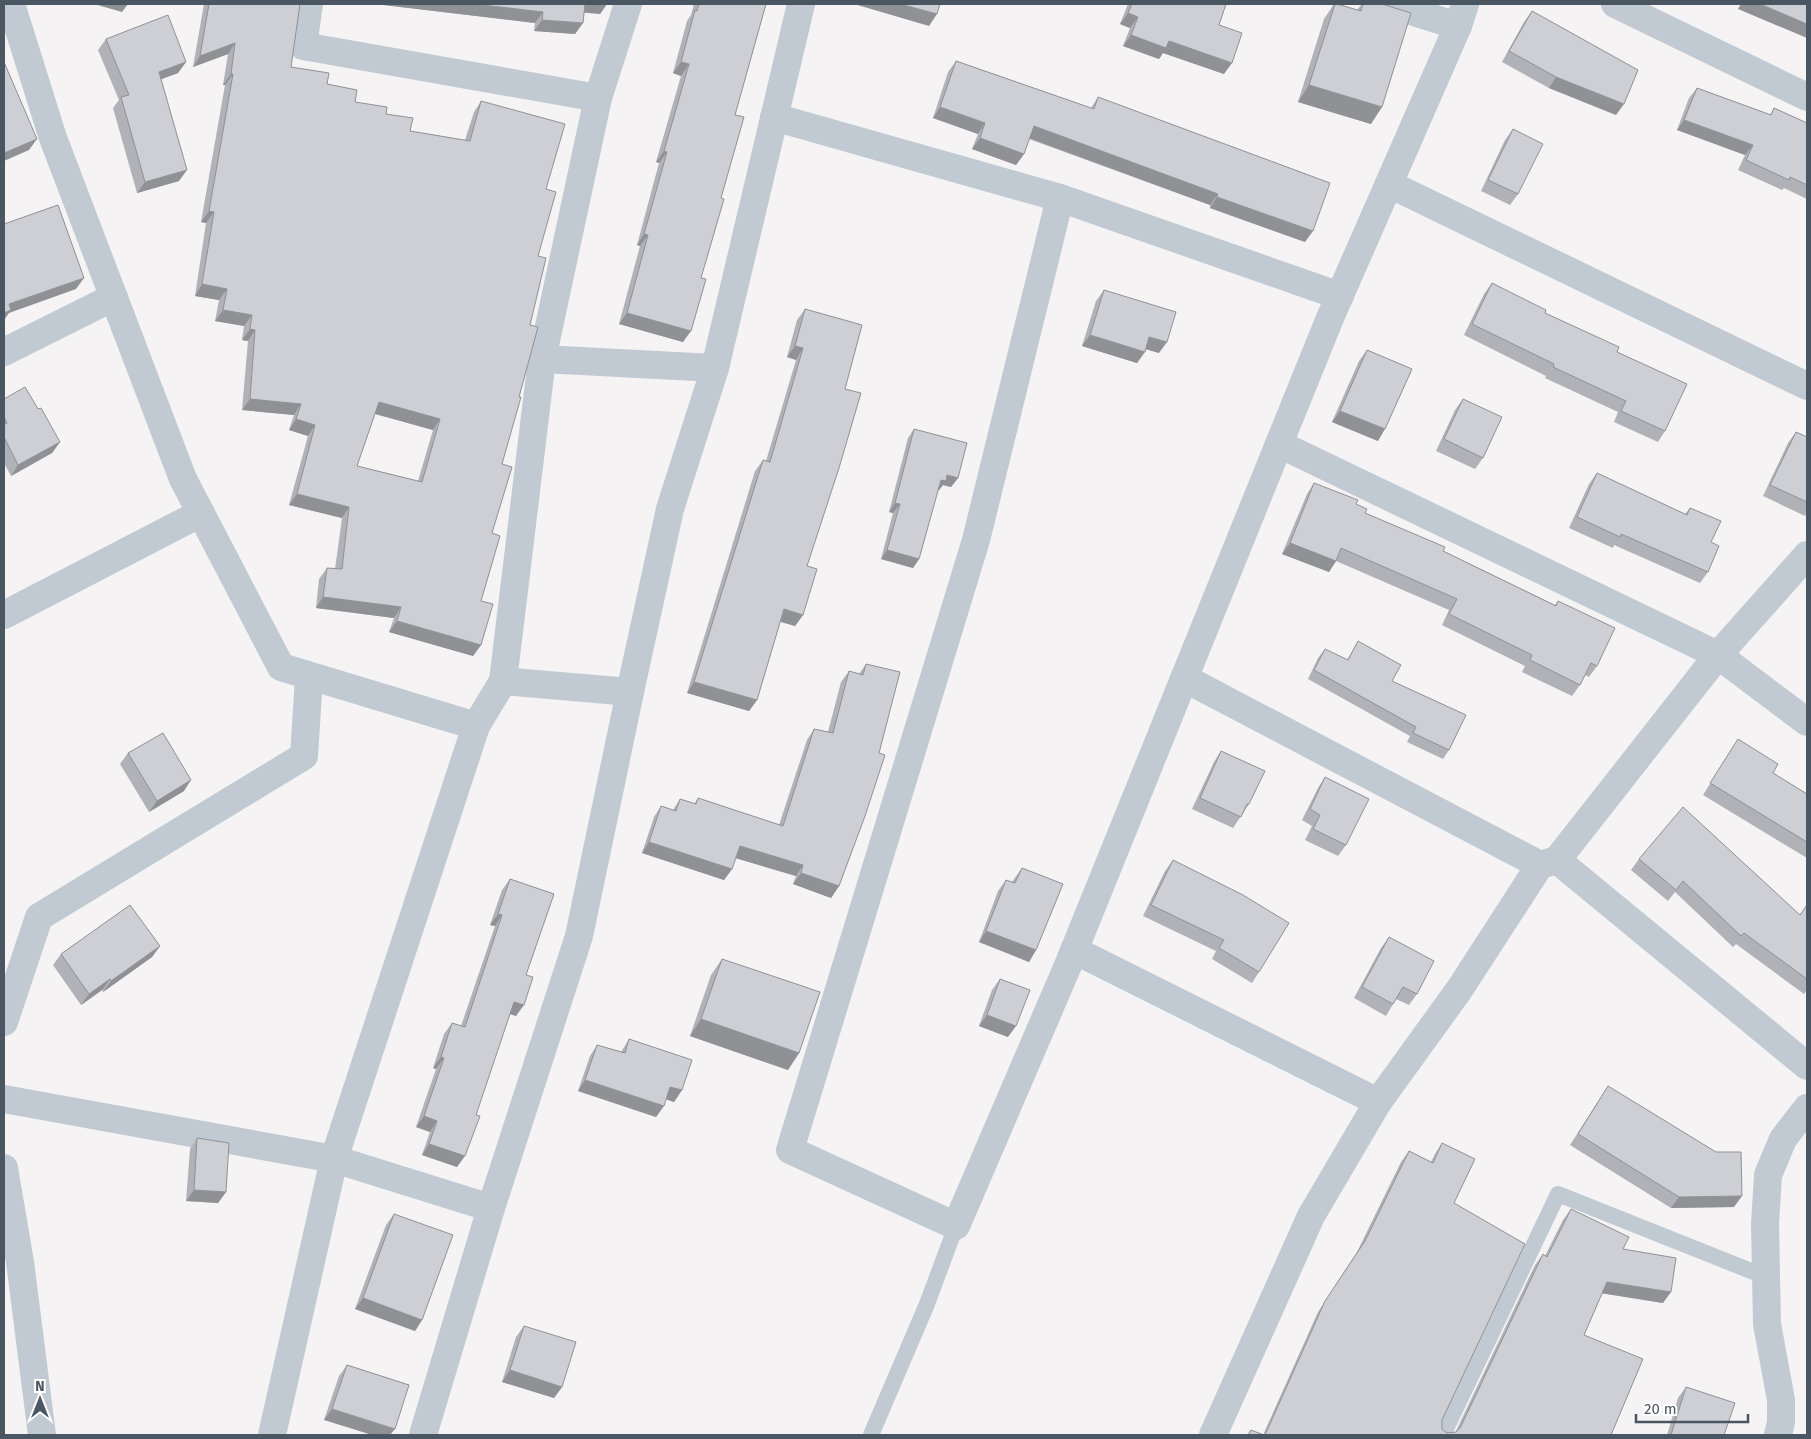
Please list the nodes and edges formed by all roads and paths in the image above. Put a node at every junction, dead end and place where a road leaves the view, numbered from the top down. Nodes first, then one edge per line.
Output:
1 (11, 4) edge
2 (309, 4) edge
3 (628, 4) edge
4 (800, 4) edge
5 (1388, 4) edge
6 (1615, 4) edge
7 (1461, 15) edge
8 (1807, 97) edge
9 (598, 98) junction
10 (774, 117) junction
11 (1389, 184) junction
12 (1060, 198) junction
13 (1340, 296) junction
14 (114, 297) junction
15 (4, 352) edge
16 (542, 359) junction
17 (715, 368) junction
18 (1807, 386) edge
19 (1279, 444) junction
20 (200, 513) junction
21 (1807, 556) edge
22 (4, 615) edge
23 (1718, 655) junction
24 (309, 676) junction
25 (1184, 678) junction
26 (503, 681) junction
27 (630, 692) junction
28 (1807, 722) edge
29 (476, 726) junction
30 (1549, 862) junction
31 (1074, 950) junction
32 (4, 1022) edge
33 (1807, 1066) edge
34 (4, 1099) edge
35 (1378, 1102) junction
36 (1807, 1108) edge
37 (334, 1159) junction
38 (4, 1168) edge
39 (492, 1208) junction
40 (956, 1226) junction
41 (1766, 1277) junction
42 (42, 1435) edge
43 (272, 1435) edge
44 (423, 1435) edge
45 (871, 1435) edge
46 (1213, 1435) edge
47 (1443, 1435) edge
48 (1778, 1435) edge

1 - 14 street
2 - 9 street
3 - 9 street
4 - 10 street
5 - 7 street
6 - 8 street
7 - 11 street
9 - 16 street
10 - 12 street
10 - 17 street
11 - 13 street
11 - 18 street
12 - 13 street
12 - 40 street
13 - 19 street
14 - 15 street
14 - 20 street
16 - 17 street
16 - 26 street
17 - 27 street
19 - 23 street
19 - 25 street
20 - 22 street
20 - 24 street
21 - 23 street
23 - 28 street
23 - 30 street
24 - 29 street
24 - 32 street
25 - 30 street
25 - 31 street
26 - 27 street
26 - 29 street
27 - 39 street
29 - 37 street
30 - 33 street
30 - 35 street
31 - 35 street
31 - 40 street
34 - 37 street
35 - 46 street
36 - 41 street
37 - 39 street
37 - 43 street
38 - 42 street
39 - 44 street
40 - 45 lane
41 - 47 lane
41 - 48 street

